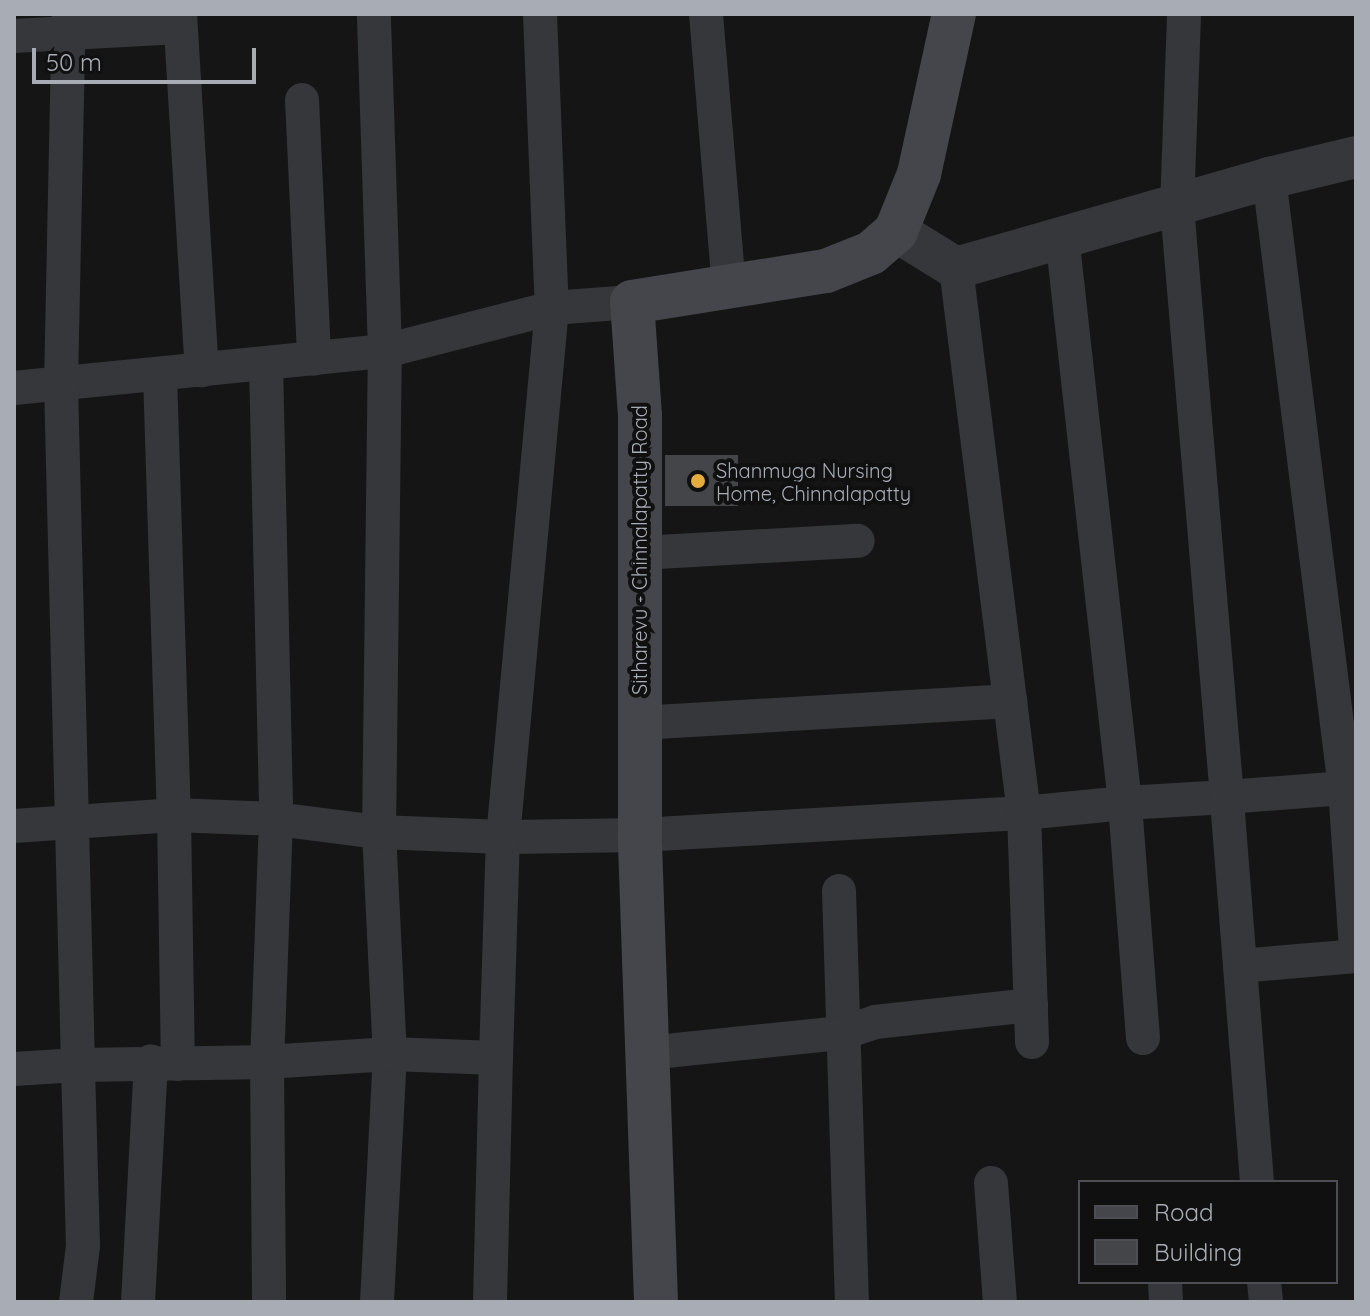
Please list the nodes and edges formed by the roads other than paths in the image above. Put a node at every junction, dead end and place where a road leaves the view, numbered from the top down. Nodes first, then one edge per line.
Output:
1 (374, 14) edge
2 (540, 14) edge
3 (706, 14) edge
4 (954, 14) edge
5 (1184, 14) edge
6 (180, 21) edge
7 (70, 23) edge
8 (14, 36) edge
9 (302, 100) dead end
10 (1356, 157) edge
11 (1269, 178) junction
12 (1177, 207) junction
13 (896, 231) junction
14 (1062, 236) junction
15 (956, 268) junction
16 (729, 288) junction
17 (632, 302) junction
18 (552, 308) junction
19 (385, 351) junction
20 (314, 359) junction
21 (266, 364) junction
22 (202, 370) junction
23 (160, 374) junction
24 (61, 384) junction
25 (14, 388) edge
26 (858, 541) dead end
27 (640, 553) junction
28 (1010, 701) junction
29 (640, 723) junction
30 (1351, 788) edge
31 (1227, 797) junction
32 (1125, 803) junction
33 (1024, 813) junction
34 (174, 815) junction
35 (276, 819) junction
36 (74, 822) junction
37 (14, 826) edge
38 (379, 832) junction
39 (640, 835) junction
40 (503, 837) junction
41 (839, 891) dead end
42 (1356, 948) edge
43 (1356, 956) edge
44 (1240, 966) junction
45 (1031, 1005) junction
46 (842, 1033) junction
47 (1143, 1038) dead end
48 (1032, 1042) dead end
49 (647, 1053) junction
50 (390, 1054) junction
51 (496, 1058) junction
52 (164, 1062) junction
53 (267, 1062) junction
54 (78, 1065) junction
55 (14, 1069) edge
56 (1257, 1180) edge
57 (991, 1183) dead end
58 (76, 1302) edge
59 (138, 1302) edge
60 (269, 1302) edge
61 (377, 1302) edge
62 (490, 1302) edge
63 (656, 1302) edge
64 (852, 1302) edge
65 (1000, 1302) edge

1 - 19 street
2 - 18 street
3 - 16 street
4 - 13 main road
5 - 12 street
6 - 7 street
6 - 22 street
7 - 8 street
7 - 24 street
9 - 20 street
10 - 11 street
11 - 12 street
11 - 30 street
12 - 14 street
12 - 31 street
13 - 15 street
13 - 16 main road
14 - 15 street
14 - 32 street
15 - 28 street
16 - 17 main road
17 - 18 street
17 - 27 main road, Sitharevu - Chinnalapatty Road
18 - 19 street
18 - 40 street
19 - 20 street
19 - 38 street
20 - 21 street
21 - 22 street
21 - 35 street
22 - 23 street
23 - 24 street
23 - 34 street
24 - 25 street
24 - 36 street
26 - 27 street
27 - 29 main road, Sitharevu - Chinnalapatty Road
28 - 29 street
28 - 33 street
29 - 39 main road, Sitharevu - Chinnalapatty Road
30 - 31 street
30 - 42 street
31 - 32 street
31 - 44 street
32 - 33 street
32 - 47 street
33 - 39 street
33 - 45 street
34 - 35 street
34 - 36 street
34 - 52 street
35 - 38 street
35 - 53 street
36 - 37 street
36 - 54 street
38 - 40 street
38 - 50 street
39 - 40 street
39 - 49 main road, Sitharevu - Chinnalapatty Road
40 - 51 street
41 - 46 street
43 - 44 street
44 - 56 street
45 - 46 street
45 - 48 street
46 - 49 street
46 - 64 street
49 - 63 main road, Sitharevu - Chinnalapatty Road
50 - 51 street
50 - 53 street
50 - 61 street
51 - 62 street
52 - 53 street
52 - 54 street
52 - 59 street
53 - 60 street
54 - 55 street
54 - 58 street
57 - 65 street

